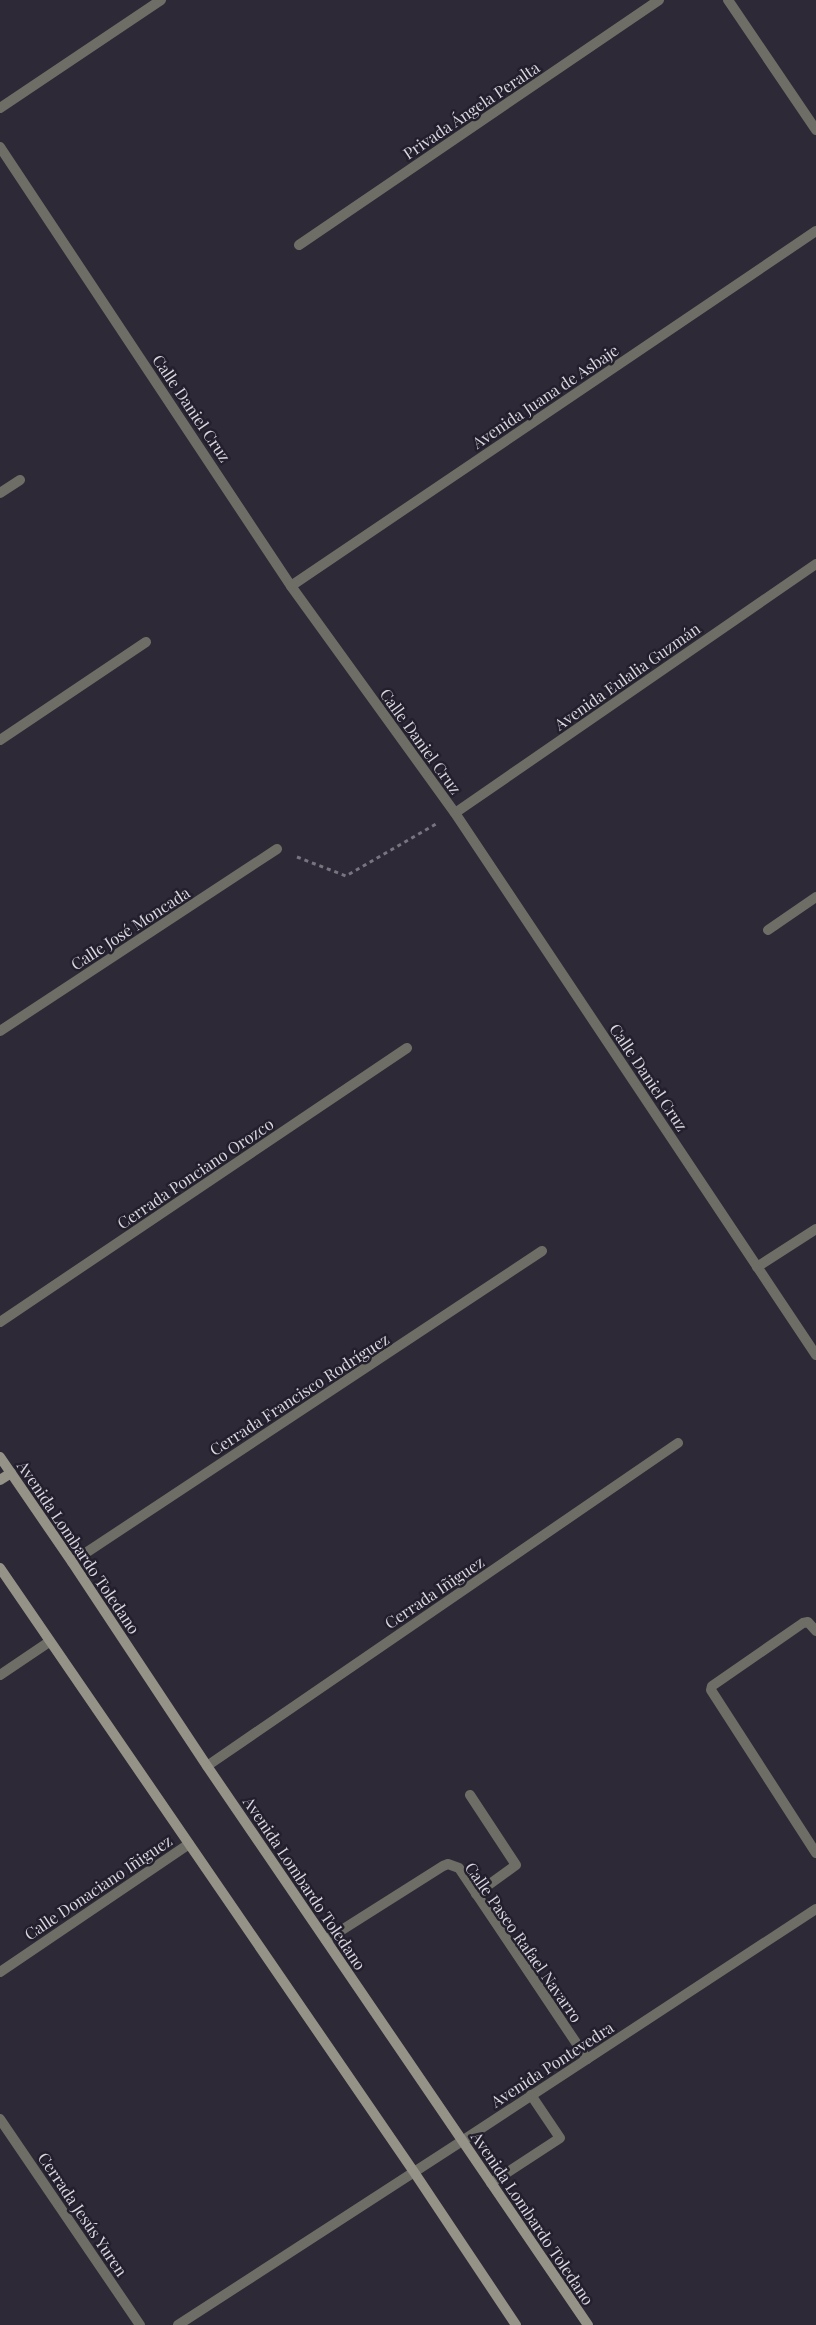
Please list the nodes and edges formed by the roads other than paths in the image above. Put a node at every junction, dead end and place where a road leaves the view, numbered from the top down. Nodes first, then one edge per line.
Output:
1 (161, 0) edge
2 (659, 0) edge
3 (728, 0) edge
4 (0, 108) edge
5 (816, 130) edge
6 (0, 147) edge
7 (816, 231) edge
8 (299, 245) dead end
9 (20, 480) dead end
10 (0, 493) edge
11 (816, 564) edge
12 (291, 586) junction
13 (146, 642) dead end
14 (0, 740) edge
15 (454, 813) junction
16 (277, 849) road end
17 (816, 897) edge
18 (768, 930) dead end
19 (0, 1031) edge
20 (408, 1048) dead end
21 (816, 1229) edge
22 (542, 1251) dead end
23 (758, 1268) junction
24 (0, 1322) edge
25 (816, 1355) edge
26 (678, 1443) dead end
27 (0, 1457) edge
28 (11, 1473) junction
29 (0, 1480) edge
30 (72, 1562) junction
31 (0, 1568) edge
32 (816, 1632) edge
33 (49, 1642) junction
34 (0, 1675) edge
35 (207, 1766) junction
36 (470, 1796) dead end
37 (189, 1844) junction
38 (816, 1853) edge
39 (476, 1894) junction
40 (816, 1909) edge
41 (326, 1940) junction
42 (0, 1972) edge
43 (587, 2059) junction
44 (531, 2095) junction
45 (0, 2119) edge
46 (462, 2141) junction
47 (414, 2172) junction
48 (491, 2183) junction
49 (181, 2324) edge
50 (140, 2325) edge
51 (516, 2325) edge
52 (588, 2325) edge

1 - 4 street
2 - 8 street, Privada Ángela Peralta
3 - 5 street
6 - 12 street, Calle Daniel Cruz
7 - 12 street, Avenida Juana de Asbaje
9 - 10 street
11 - 15 street, Avenida Eulalia Guzmán
12 - 15 street, Calle Daniel Cruz
13 - 14 street
15 - 23 street, Calle Daniel Cruz
16 - 19 street, Calle José Moncada
17 - 18 street
20 - 24 street, Cerrada Ponciano Orozco
21 - 23 street
22 - 30 street, Cerrada Francisco Rodríguez
23 - 25 street, Calle Daniel Cruz
26 - 35 street, Cerrada Iñiguez
27 - 28 main road, Avenida Lombardo Toledano
28 - 29 main road
28 - 30 main road, Avenida Lombardo Toledano
30 - 35 main road, Avenida Lombardo Toledano
31 - 33 main road
32 - 38 street
33 - 34 street
33 - 37 main road
35 - 41 main road, Avenida Lombardo Toledano
36 - 39 street
37 - 42 street, Calle Donaciano Iñiguez
37 - 47 main road
39 - 41 street, Calle Paseo Rafael Navarro
39 - 43 street, Calle Paseo Rafael Navarro
40 - 43 street, Avenida Pontevedra
41 - 46 main road, Avenida Lombardo Toledano
43 - 44 street, Avenida Pontevedra
44 - 46 street, Avenida Pontevedra
44 - 48 street
45 - 50 street, Cerrada Jesús Yuren
46 - 47 street, Avenida Pontevedra
46 - 48 main road, Avenida Lombardo Toledano
47 - 49 street, Avenida Pontevedra
47 - 51 main road
48 - 52 main road, Avenida Lombardo Toledano

